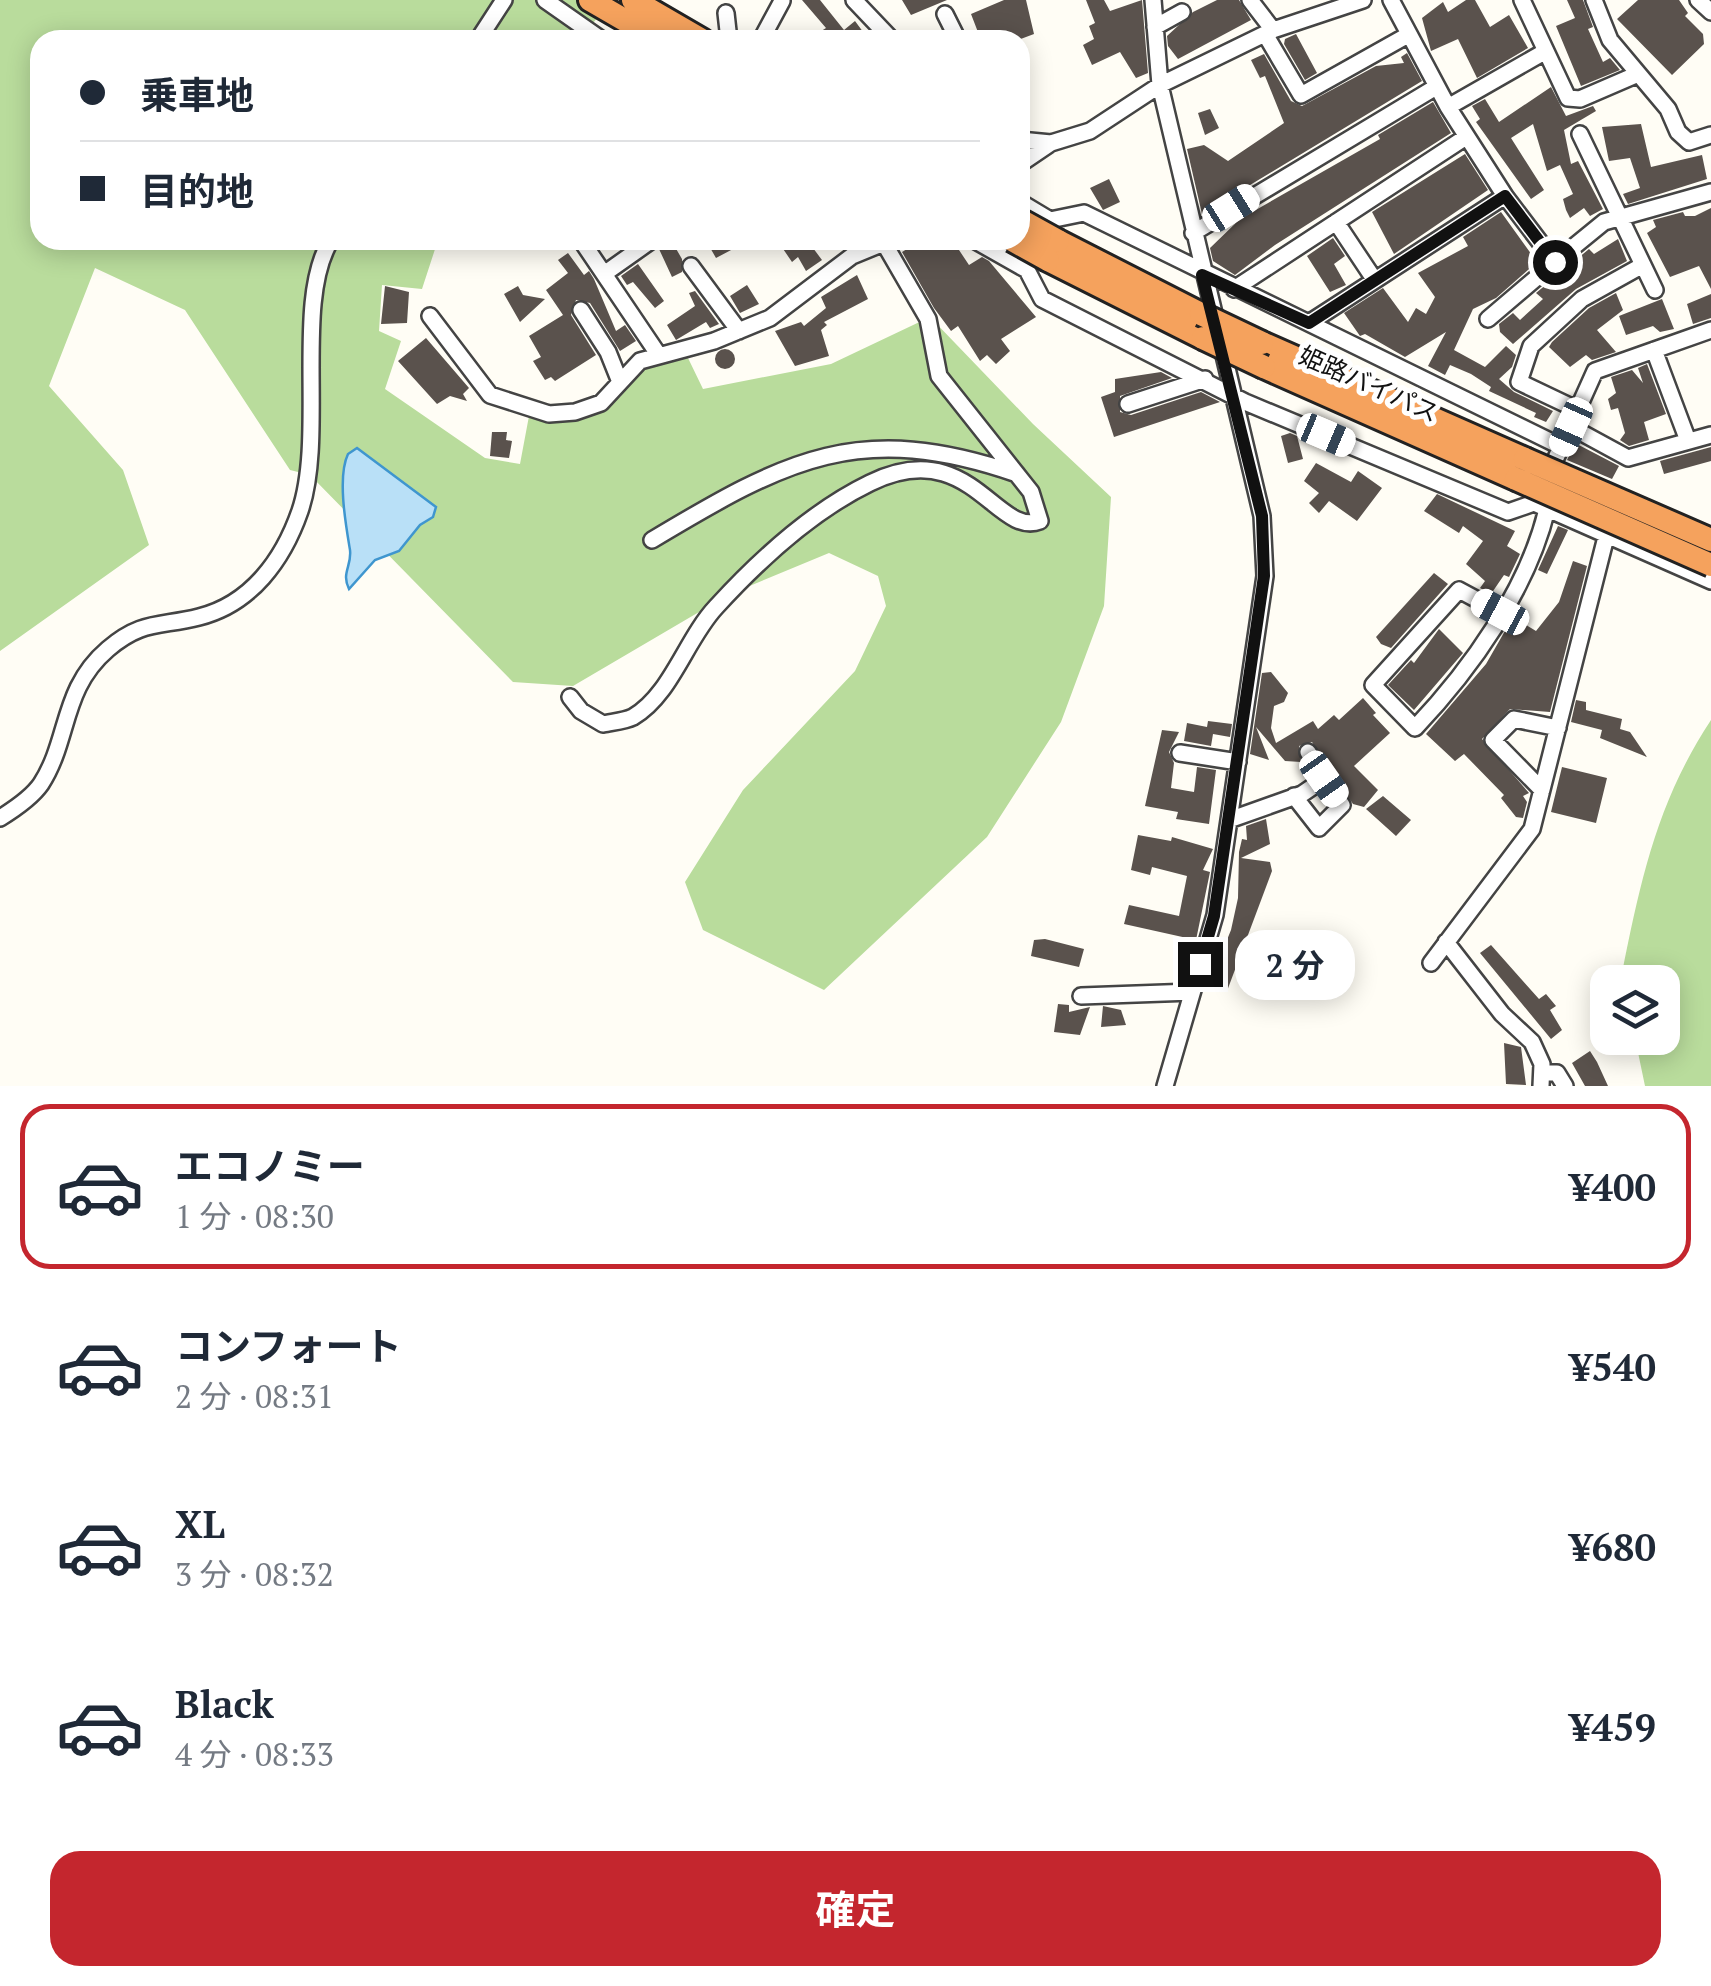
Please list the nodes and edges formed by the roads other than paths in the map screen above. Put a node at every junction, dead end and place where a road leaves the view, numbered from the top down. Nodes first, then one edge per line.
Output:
1 (504, 0) edge
2 (546, 0) edge
3 (590, 0) edge
4 (632, 0) edge
5 (854, 0) edge
6 (1153, 0) edge
7 (1250, 0) edge
8 (1363, 0) edge
9 (1391, 0) edge
10 (1522, 0) edge
11 (1594, 0) edge
12 (1698, 0) edge
13 (782, 1) edge
14 (1182, 12) dead end
15 (1711, 12) edge
16 (726, 13) dead end
17 (945, 14) dead end
18 (1155, 27) junction
19 (484, 30) edge
20 (588, 30) edge
21 (642, 30) edge
22 (684, 30) edge
23 (728, 30) edge
24 (766, 30) edge
25 (882, 30) edge
26 (953, 30) edge
27 (1269, 32) junction
28 (1408, 34) junction
29 (1546, 51) junction
30 (1638, 74) junction
31 (1160, 86) junction
32 (1436, 86) junction
33 (1448, 108) junction
34 (1580, 134) dead end
35 (1711, 135) edge
36 (1466, 137) junction
37 (1030, 141) edge
38 (1051, 143) junction
39 (1030, 157) edge
40 (1711, 192) edge
41 (1505, 196) junction
42 (1619, 218) junction
43 (1030, 220) edge
44 (1336, 222) junction
45 (1030, 231) edge
46 (1193, 233) junction
47 (1030, 244) edge
48 (1030, 246) edge
49 (1046, 248) junction
50 (328, 250) edge
51 (588, 250) edge
52 (638, 250) edge
53 (867, 250) edge
54 (892, 250) edge
55 (1555, 262) junction
56 (1643, 265) junction
57 (604, 274) junction
58 (691, 275) dead end
59 (1202, 275) junction
60 (1374, 279) junction
61 (1234, 289) junction
62 (1656, 290) dead end
63 (581, 310) dead end
64 (430, 316) dead end
65 (1488, 319) dead end
66 (1309, 323) junction
67 (1711, 330) edge
68 (739, 331) junction
69 (1654, 350) junction
70 (658, 354) junction
71 (1205, 378) junction
72 (620, 382) junction
73 (1230, 391) junction
74 (1128, 404) dead end
75 (1578, 410) junction
76 (1571, 427) junction
77 (1711, 435) edge
78 (1687, 438) junction
79 (1562, 447) junction
80 (1521, 469) junction
81 (1017, 474) junction
82 (1541, 506) junction
83 (1607, 534) junction
84 (652, 540) dead end
85 (1711, 540) edge
86 (1711, 565) edge
87 (1711, 581) edge
88 (1500, 612) junction
89 (570, 697) dead end
90 (1558, 728) junction
91 (1308, 752) dead end
92 (1180, 753) dead end
93 (1238, 762) junction
94 (1324, 779) junction
95 (1542, 790) junction
96 (1294, 796) junction
97 (0, 818) edge
98 (1230, 820) junction
99 (1446, 942) junction
100 (1430, 963) dead end
101 (1192, 992) junction
102 (1081, 996) dead end
103 (1542, 1080) edge
104 (1164, 1086) edge
105 (1565, 1086) edge

1 - 19 street
2 - 20 street
3 - 21 highway
4 - 22 highway
5 - 25 street
6 - 18 street
7 - 27 street
8 - 27 street
9 - 28 street
10 - 29 street
11 - 30 street
12 - 15 street
13 - 24 street
14 - 18 street
16 - 23 street
17 - 26 street
18 - 31 street
27 - 28 street
27 - 31 street
28 - 32 street
29 - 30 street
29 - 33 street
30 - 35 street
31 - 38 street
31 - 46 street
32 - 33 street
32 - 46 street
33 - 36 street
34 - 42 street
36 - 41 street
36 - 44 street
37 - 38 street
38 - 39 street
40 - 42 street
41 - 55 street
41 - 60 street
42 - 55 street
42 - 56 street
43 - 49 street
44 - 60 street
44 - 61 street
45 - 49 highway, 姫路バイパス, bridge
46 - 59 street
47 - 49 highway, 姫路バイパス, bridge
48 - 49 street
49 - 59 street
49 - 71 street
49 - 80 highway, 姫路バイパス, bridge
49 - 80 highway, 姫路バイパス, bridge
50 - 97 street
51 - 57 street
52 - 57 street
53 - 68 street
54 - 81 street
55 - 65 street
56 - 62 street
56 - 75 street
57 - 70 street
58 - 68 street
59 - 61 street
59 - 73 street
60 - 66 street
61 - 66 street
63 - 72 street
64 - 72 street
66 - 79 street
67 - 69 street
68 - 70 street
69 - 75 street
69 - 78 street
70 - 72 street
71 - 73 street
71 - 74 street
73 - 82 street
73 - 93 street
75 - 76 street
76 - 78 street
76 - 79 street
77 - 78 street
79 - 82 street
80 - 85 highway, 姫路バイパス, bridge
80 - 86 highway, 姫路バイパス, bridge
81 - 84 street
81 - 89 street
82 - 83 street
82 - 88 street
83 - 87 street
83 - 90 street
88 - 88 street
90 - 95 street
90 - 95 street
91 - 94 street
92 - 93 street
93 - 98 street
94 - 96 street
94 - 96 street
95 - 99 street
96 - 98 street
98 - 101 street
99 - 100 street
99 - 103 street
101 - 102 street
101 - 104 street
103 - 105 street

